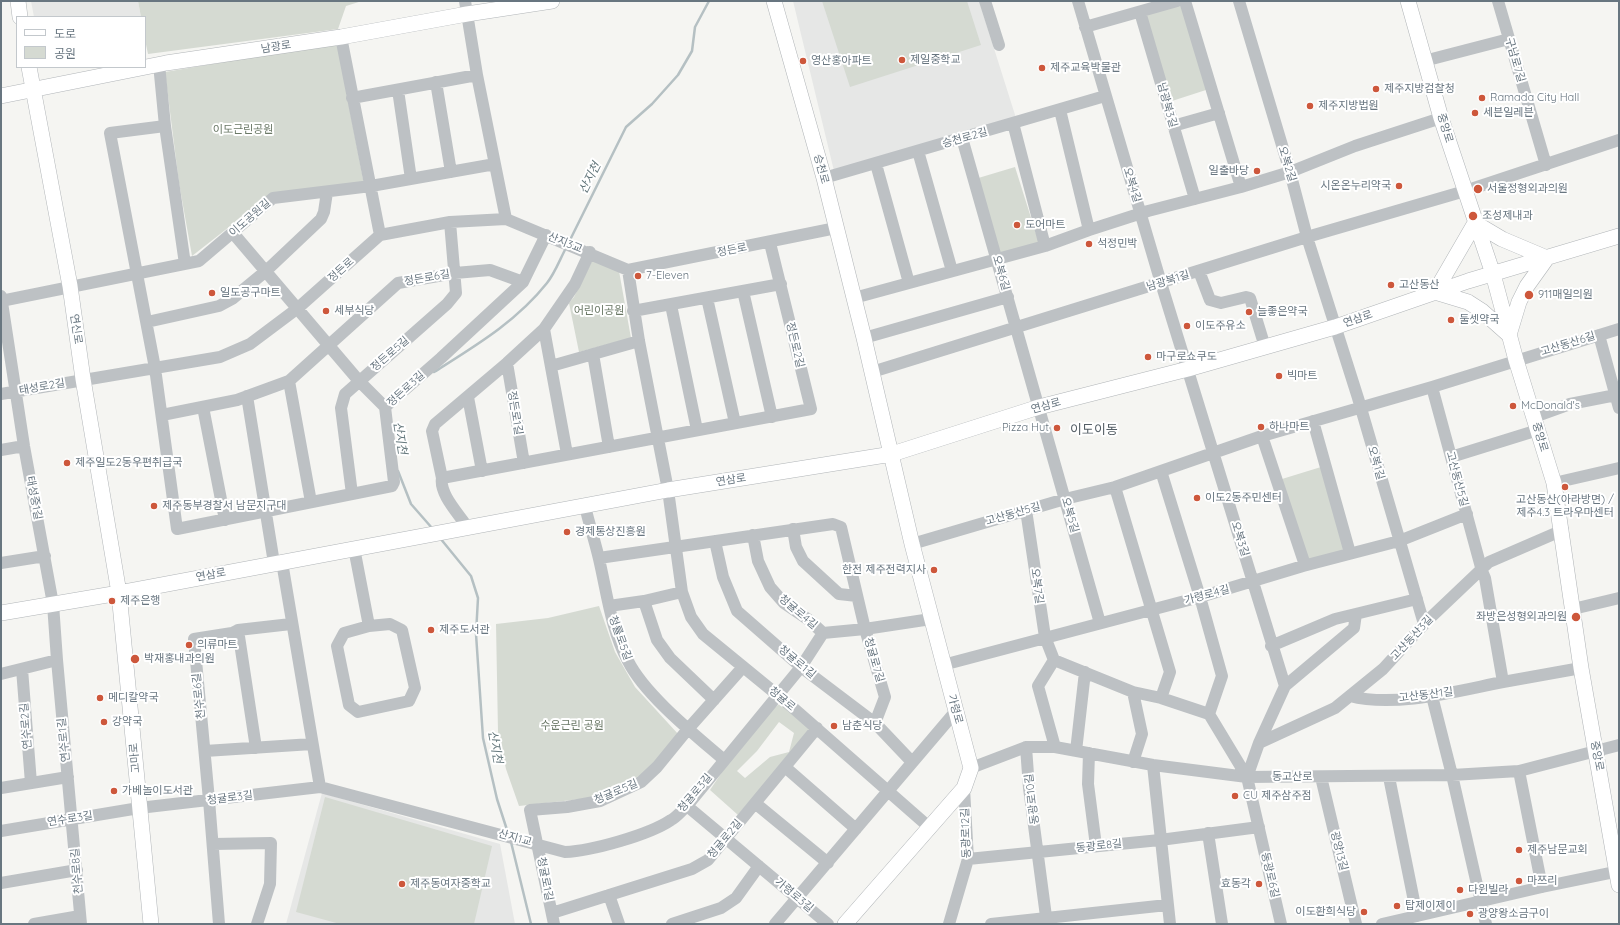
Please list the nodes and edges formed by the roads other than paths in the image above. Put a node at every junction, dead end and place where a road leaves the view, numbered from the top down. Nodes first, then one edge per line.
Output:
1 (18, 1) edge
2 (552, 1) edge
3 (774, 1) edge
4 (985, 1) edge
5 (1078, 1) edge
6 (1178, 1) edge
7 (1185, 1) edge
8 (1239, 1) edge
9 (1408, 1) edge
10 (1498, 1) edge
11 (466, 7) edge
12 (1140, 12) junction
13 (20, 16) edge
14 (1085, 27) junction
15 (341, 37) junction
16 (1509, 39) junction
17 (999, 45) dead end
18 (1424, 61) junction
19 (159, 64) junction
20 (146, 67) edge
21 (29, 68) edge
22 (140, 68) edge
23 (477, 75) junction
24 (436, 82) junction
25 (33, 90) junction
26 (398, 90) junction
27 (1, 96) edge
28 (1105, 96) junction
29 (352, 98) junction
30 (1060, 110) junction
31 (1219, 113) junction
32 (1442, 118) junction
33 (1013, 123) junction
34 (165, 126) junction
35 (1173, 126) junction
36 (962, 138) junction
37 (1618, 143) edge
38 (918, 152) junction
39 (495, 164) junction
40 (876, 164) junction
41 (1546, 165) junction
42 (451, 172) junction
43 (1290, 172) junction
44 (824, 178) junction
45 (411, 179) junction
46 (370, 186) junction
47 (1242, 187) junction
48 (1465, 191) junction
49 (327, 192) junction
50 (1195, 199) junction
51 (1141, 213) junction
52 (506, 219) junction
53 (450, 222) junction
54 (1475, 224) junction
55 (836, 228) junction
56 (1089, 230) junction
57 (234, 233) junction
58 (544, 234) junction
59 (380, 235) junction
60 (1619, 236) edge
61 (1307, 237) junction
62 (770, 243) junction
63 (1045, 246) junction
64 (590, 252) junction
65 (1547, 258) junction
66 (997, 259) junction
67 (185, 264) junction
68 (628, 270) junction
69 (266, 271) junction
70 (952, 271) junction
71 (1198, 271) junction
72 (138, 272) junction
73 (455, 273) junction
74 (1493, 274) junction
75 (523, 282) junction
76 (909, 283) junction
77 (1161, 283) junction
78 (781, 284) junction
79 (70, 286) junction
80 (743, 291) junction
81 (1435, 292) junction
82 (1008, 297) junction
83 (707, 298) junction
84 (854, 298) junction
85 (1, 299) edge
86 (671, 305) junction
87 (298, 308) junction
88 (633, 311) junction
89 (147, 322) junction
90 (1335, 327) junction
91 (1017, 328) junction
92 (544, 329) junction
93 (1619, 329) edge
94 (1509, 334) junction
95 (1599, 335) junction
96 (864, 338) junction
97 (639, 341) junction
98 (329, 345) junction
99 (1265, 347) junction
100 (5, 350) edge
101 (593, 354) junction
102 (1516, 360) junction
103 (507, 363) junction
104 (551, 366) junction
105 (155, 368) junction
106 (1188, 369) junction
107 (872, 372) junction
108 (83, 380) junction
109 (288, 381) junction
110 (359, 381) junction
111 (1432, 387) junction
112 (15, 392) junction
113 (1, 394) edge
114 (1616, 395) junction
115 (248, 396) junction
116 (468, 396) junction
117 (203, 407) junction
118 (385, 407) junction
119 (1039, 407) junction
120 (1360, 407) junction
121 (1619, 408) edge
122 (162, 415) junction
123 (772, 417) junction
124 (1313, 421) junction
125 (735, 423) junction
126 (1536, 424) junction
127 (697, 430) junction
128 (1262, 436) junction
129 (657, 438) junction
130 (24, 446) junction
131 (609, 447) junction
132 (1, 450) edge
133 (1213, 453) junction
134 (567, 454) junction
135 (892, 454) junction
136 (1451, 457) junction
137 (524, 463) junction
138 (1619, 468) edge
139 (482, 471) junction
140 (1161, 472) junction
141 (442, 478) junction
142 (1554, 483) junction
143 (1115, 487) junction
144 (668, 490) junction
145 (352, 494) junction
146 (1065, 499) junction
147 (311, 502) junction
148 (584, 506) junction
149 (1026, 510) junction
150 (267, 511) junction
151 (1467, 514) junction
152 (225, 520) junction
153 (465, 528) junction
154 (793, 529) junction
155 (1563, 530) junction
156 (753, 535) junction
157 (715, 541) junction
158 (1399, 541) junction
159 (912, 544) junction
160 (674, 547) junction
161 (354, 548) junction
162 (1350, 553) junction
163 (45, 556) junction
164 (599, 558) junction
165 (1, 563) edge
166 (278, 563) junction
167 (1305, 565) junction
168 (1482, 571) junction
169 (1253, 582) junction
170 (682, 592) junction
171 (120, 593) junction
172 (857, 596) junction
173 (1200, 597) junction
174 (1619, 598) edge
175 (1417, 600) junction
176 (644, 601) junction
177 (53, 604) junction
178 (609, 606) junction
179 (1573, 609) junction
180 (1151, 610) junction
181 (1, 613) edge
182 (1356, 614) junction
183 (930, 619) junction
184 (1100, 623) junction
185 (291, 624) junction
186 (1424, 624) junction
187 (369, 626) junction
188 (238, 630) junction
189 (865, 630) junction
190 (823, 633) junction
191 (1045, 637) junction
192 (1271, 646) junction
193 (57, 660) junction
194 (1054, 660) junction
195 (943, 665) junction
196 (743, 667) junction
197 (801, 667) junction
198 (1582, 668) junction
199 (22, 669) junction
200 (1086, 672) junction
201 (1, 674) edge
202 (1502, 682) junction
203 (1285, 686) junction
204 (1133, 692) junction
205 (777, 694) junction
206 (1350, 696) junction
207 (1432, 696) junction
208 (1161, 698) junction
209 (714, 700) junction
210 (956, 711) junction
211 (1209, 714) junction
212 (875, 724) junction
213 (817, 728) junction
214 (688, 729) junction
215 (312, 744) junction
216 (1259, 744) junction
217 (1619, 745) edge
218 (1026, 747) junction
219 (1055, 747) junction
220 (256, 748) junction
221 (205, 751) junction
222 (1076, 751) junction
223 (1596, 752) junction
224 (1088, 754) junction
225 (723, 759) junction
226 (912, 762) junction
227 (1134, 762) junction
228 (1153, 765) junction
229 (785, 767) junction
230 (971, 768) junction
231 (1519, 771) junction
232 (1452, 776) junction
233 (68, 777) junction
234 (1247, 777) junction
235 (1321, 777) junction
236 (1389, 777) junction
237 (31, 783) junction
238 (320, 787) junction
239 (1, 788) edge
240 (964, 788) junction
241 (888, 791) junction
242 (210, 800) junction
243 (755, 803) junction
244 (687, 806) junction
245 (139, 808) junction
246 (530, 810) joint
247 (72, 819) junction
248 (929, 827) junction
249 (1259, 827) junction
250 (856, 829) junction
251 (1, 831) edge
252 (491, 832) joint
253 (1208, 833) junction
254 (726, 838) junction
255 (1160, 840) junction
256 (213, 844) junction
257 (538, 845) junction
258 (1096, 846) junction
259 (1038, 852) junction
260 (968, 859) junction
261 (828, 863) junction
262 (759, 866) junction
263 (76, 870) junction
264 (1618, 876) edge
265 (1, 884) edge
266 (1542, 887) junction
267 (610, 895) junction
268 (798, 898) junction
269 (1482, 901) junction
270 (1167, 905) junction
271 (1417, 916) junction
272 (553, 918) edge
273 (81, 920) edge
274 (1046, 921) edge
275 (34, 924) edge
276 (151, 924) edge
277 (219, 924) edge
278 (257, 924) edge
279 (619, 924) edge
280 (672, 924) edge
281 (776, 924) edge
282 (828, 924) edge
283 (845, 924) edge
284 (949, 924) edge
285 (992, 924) edge
286 (1170, 924) edge
287 (1222, 924) edge
288 (1281, 924) edge
289 (1356, 924) edge
290 (1382, 924) edge
291 (1486, 924) edge

1 - 13 main road
2 - 11 main road, 남광로
3 - 44 main road, 승천로
4 - 17 street
5 - 14 street, 오복4길
6 - 12 street
7 - 31 street
8 - 43 street, 오복2길
9 - 18 main road, 중앙로
10 - 16 street, 구남로7길
11 - 15 main road, 남광로
11 - 23 street
12 - 14 street
12 - 35 street, 남광북3길
14 - 28 street, 오복4길
15 - 19 main road, 남광로
15 - 29 street
16 - 18 street
16 - 41 street, 구남로7길
18 - 32 main road, 중앙로
19 - 20 main road, 남광로
19 - 34 street
21 - 25 main road, 연신로
22 - 25 main road, 남광로
23 - 24 street
23 - 39 street
24 - 26 street
24 - 42 street
25 - 27 main road, 남광로
25 - 79 main road, 연신로
26 - 29 street
26 - 45 street
28 - 30 street, 승천로2길
28 - 51 street, 오복4길
29 - 46 street
30 - 33 street, 승천로2길
30 - 56 street
31 - 35 street
31 - 47 street
32 - 43 street
32 - 48 main road, 중앙로
33 - 36 street, 승천로2길
33 - 63 street
34 - 67 street
34 - 72 street
35 - 50 street, 남광북3길
36 - 38 street, 승천로2길
36 - 66 street, 오복6길
37 - 41 street
38 - 40 street, 승천로2길
38 - 70 street
39 - 42 street, 이도공원길
39 - 52 street
40 - 44 street, 승천로2길
40 - 76 street
41 - 48 street
42 - 45 street, 이도공원길
43 - 47 street
43 - 61 street, 오복2길
44 - 55 main road, 승천로
45 - 46 street, 이도공원길
46 - 49 street, 이도공원길
46 - 59 street
47 - 50 street
48 - 54 main road, 중앙로
48 - 61 street, 남광북1길
49 - 57 street, 이도공원길
49 - 69 street
50 - 51 street
51 - 56 street
51 - 77 street, 오복4길
52 - 53 street
52 - 58 street
53 - 59 street
53 - 73 street, 정든로5길
54 - 65 main road
54 - 74 main road, 중앙로
54 - 81 main road
55 - 62 street, 정든로
55 - 84 main road, 승천로
56 - 63 street
57 - 67 street, 이도공원길
57 - 69 street
58 - 64 street, 산지3교
58 - 75 street, 정든로3길
59 - 87 street, 정든로
60 - 65 main road, 연삼로
61 - 71 street, 남광북1길
61 - 90 street, 오복2길
62 - 68 street, 정든로
62 - 78 street, 정든로2길
63 - 66 street
64 - 68 street
64 - 92 street
65 - 74 main road, 연삼로
65 - 94 main road
66 - 70 street
66 - 82 street, 오복6길
67 - 72 street, 이도공원길
68 - 88 street
69 - 87 street
69 - 89 street
70 - 76 street
71 - 77 street, 남광북1길
71 - 99 street
72 - 79 street, 이도공원길
72 - 89 street
73 - 75 street, 정든로6길
73 - 98 street, 정든로6길
73 - 110 street, 정든로5길
74 - 81 main road, 연삼로
74 - 94 main road, 중앙로
75 - 118 street, 정든로3길
76 - 84 street
77 - 91 street, 남광북1길
77 - 106 street, 오복4길
78 - 80 street
78 - 123 street, 정든로2길
79 - 85 street, 이도공원길
79 - 108 main road, 연신로
80 - 83 street
80 - 123 street
81 - 90 main road, 연삼로
81 - 94 main road
82 - 91 street, 오복6길
82 - 96 street
83 - 86 street
83 - 125 street
84 - 96 main road, 승천로
85 - 100 street, 태성중1길
86 - 88 street
86 - 127 street
87 - 98 street
87 - 105 street, 정든로
88 - 97 street
89 - 105 street
90 - 99 main road, 연삼로
90 - 120 street, 오복1길
91 - 107 street, 남광북1길
91 - 119 street, 오복6길
92 - 103 street
92 - 104 street
93 - 95 street, 고산동산6길
94 - 102 main road, 중앙로
95 - 102 street, 고산동산6길
95 - 114 street
96 - 107 main road, 승천로
97 - 101 street
97 - 129 street
98 - 109 street, 정든로6길
98 - 110 street
99 - 106 main road, 연삼로
100 - 112 street, 태성중1길
101 - 104 street
101 - 131 street
102 - 111 street, 고산동산5길
102 - 126 main road, 중앙로
103 - 116 street
103 - 137 street, 정든로1길
104 - 134 street
105 - 108 street, 정든로
105 - 122 street, 정든로3길
106 - 119 main road, 연삼로
106 - 133 street, 오복3길
107 - 135 main road, 승천로
108 - 112 street, 태성로2길
108 - 171 main road, 연신로
109 - 115 street, 정든로6길
109 - 147 street
110 - 118 street
110 - 145 street, 정든로5길
111 - 120 street, 고산동산5길
111 - 136 street, 고산동산5길
112 - 113 street, 태성로2길
112 - 130 street, 태성중1길
114 - 121 street
114 - 126 street
115 - 117 street, 정든로6길
115 - 150 street
116 - 139 street
116 - 141 street
117 - 122 street, 정든로6길
117 - 152 street
118 - 145 street, 정든로3길
119 - 135 main road, 연삼로
119 - 146 street, 오복5길
120 - 124 street, 고산동산5길
120 - 158 street, 오복1길
122 - 152 street, 정든로3길
123 - 125 street, 정든로2길
124 - 128 street, 고산동산5길
124 - 162 street
125 - 127 street, 정든로2길
126 - 136 street
126 - 142 main road, 중앙로
127 - 129 street, 정든로2길
128 - 133 street, 고산동산5길
128 - 167 street
129 - 131 street
129 - 144 street
130 - 132 street
130 - 163 street, 태성중1길
131 - 134 street
133 - 140 street, 고산동산5길
133 - 169 street, 오복3길
134 - 137 street
135 - 144 main road, 연삼로
135 - 159 main road, 가령로
136 - 151 street, 고산동산5길
137 - 139 street
138 - 142 street
139 - 141 street
140 - 143 street, 고산동산5길
140 - 173 street
141 - 153 street
142 - 155 main road, 중앙로
143 - 146 street, 고산동산5길
143 - 180 street
144 - 148 main road, 연삼로
144 - 160 street, 청귤로
145 - 147 street, 정든로3길
146 - 149 street, 고산동산5길
146 - 184 street, 오복5길
147 - 150 street, 정든로3길
148 - 153 main road, 연삼로
148 - 164 street, 청률로5길
149 - 159 street, 고산동산5길
149 - 191 street, 오복7길
150 - 152 street, 정든로3길
150 - 166 street
151 - 158 street, 가령로4길
151 - 168 street, 고산동산5길
153 - 161 main road, 연삼로
154 - 156 street, 청귤로7길
154 - 172 street
154 - 172 street, 청귤로7길
155 - 168 street, 고산동산3길
155 - 179 main road, 중앙로
156 - 157 street, 청귤로7길
156 - 190 street, 청귤로4길
157 - 160 street, 청귤로7길
157 - 197 street, 청귤로1길
158 - 162 street, 가령로4길
158 - 175 street, 오복1길
159 - 183 main road, 가령로
160 - 164 street
160 - 170 street, 청귤로
161 - 166 main road, 연삼로
161 - 187 street
162 - 167 street, 가령로4길
163 - 165 street
163 - 177 street, 태성중1길
164 - 178 street, 청률로5길
166 - 171 main road, 연삼로
166 - 185 street
167 - 169 street, 가령로4길
168 - 186 street, 고산동산3길
168 - 202 street
169 - 173 street, 가령로4길
169 - 192 street, 오복3길
170 - 176 street
170 - 196 street, 청귤로
171 - 177 main road, 연삼로
171 - 245 main road, 고마로
172 - 189 street, 청귤로7길
173 - 180 street, 가령로4길
173 - 211 street
174 - 179 street
175 - 182 street
175 - 186 street, 오복1길
176 - 178 street
176 - 209 street
177 - 181 main road, 연삼로
177 - 193 street, 연수로1길
178 - 214 street, 청률로5길
179 - 198 main road, 중앙로
180 - 184 street, 가령로4길
180 - 208 street
182 - 192 street
182 - 203 street
183 - 189 street, 청귤로4길
183 - 195 main road, 가령로
184 - 191 street, 가령로4길
185 - 188 street, 천수로6길
185 - 215 street
186 - 206 street, 고산동산3길
187 - 187 street
188 - 220 street
188 - 221 street, 천수로6길
189 - 190 street, 청귤로4길
189 - 212 street, 청귤로7길
190 - 197 street, 청귤로3길
191 - 194 street, 오복7길
191 - 195 street, 가령로4길
192 - 203 street, 오복3길
193 - 199 street
193 - 233 street, 연수로1길
194 - 200 street
194 - 219 street
195 - 210 main road, 가령로
196 - 205 street, 청귤로
196 - 209 street, 청귤로5길
197 - 205 street, 청귤로3길
197 - 212 street, 청귤로1길
198 - 202 street, 고산동산1길
198 - 223 main road, 중앙로
199 - 201 street
199 - 237 street, 연수로2길
200 - 204 street
200 - 222 street
202 - 207 street, 고산동산1길
203 - 216 street
204 - 208 street
204 - 227 street
205 - 213 street, 청귤로
205 - 225 street, 청귤로3길
206 - 207 street, 고산동산1길
206 - 216 street, 고산동산3길
207 - 232 street
208 - 211 street
209 - 214 street, 청귤로5길
210 - 226 street
210 - 230 main road, 가령로
211 - 234 street
212 - 226 street, 청귤로1길
213 - 229 street, 청귤로2길
213 - 241 street, 청귤로
214 - 225 street, 청률로5길
214 - 246 street, 청귤로5길
215 - 220 street
215 - 238 street
216 - 234 street
217 - 223 street, 동고산로
218 - 219 street, 동고산로
218 - 230 street, 동고산로
218 - 259 street, 동광로10길
219 - 222 street, 동고산로
220 - 221 street
221 - 242 street, 천수로6길
222 - 224 street, 동고산로
223 - 231 street, 동고산로
223 - 264 main road, 중앙로
224 - 227 street, 동고산로
224 - 258 street
225 - 244 street, 청귤로3길
226 - 241 street
227 - 228 street, 동고산로
228 - 234 street, 동고산로
228 - 255 street
229 - 243 street, 청귤로2길
229 - 250 street
230 - 240 main road
231 - 232 street, 동고산로
231 - 266 street
232 - 236 street, 동고산로
232 - 269 street
233 - 237 street
233 - 247 street, 연수로1길
234 - 235 street, 동고산로
234 - 249 street, 동광로6길
235 - 236 street, 동고산로
235 - 289 street, 광양13길
236 - 271 street
237 - 239 street
238 - 242 street, 청귤로3길
238 - 252 street, 청귤로3길
240 - 248 main road
240 - 260 street, 동광로12길
241 - 248 street, 청귤로
241 - 250 street
242 - 245 street, 청귤로3길
242 - 256 street, 천수로6길
243 - 254 street, 청귤로2길
243 - 261 street
244 - 254 street, 가령로3길
244 - 257 street, 청귤로3길
245 - 247 street, 연수로3길
245 - 276 main road, 고마로
246 - 257 street, 청귤로1길
247 - 251 street, 연수로3길
247 - 263 street, 천수로8길
248 - 283 main road
249 - 253 street
249 - 288 street, 동광로6길
250 - 261 street
252 - 257 street, 산지1교
253 - 255 street
253 - 287 street
254 - 262 street, 가령로3길
254 - 267 street, 청귤로2길
255 - 258 street, 동광로8길
255 - 270 street
256 - 277 street, 천수로6길
256 - 278 street
257 - 272 street, 청귤로1길
258 - 259 street, 동광로8길
259 - 260 street
259 - 274 street, 동광로10길
260 - 284 street, 동광로12길
261 - 268 street
262 - 268 street, 가령로3길
262 - 280 street
263 - 265 street
263 - 273 street, 천수로8길
264 - 266 street
266 - 269 street
267 - 272 street, 청귤로2길
267 - 279 street
268 - 281 street
268 - 282 street, 가령로3길
269 - 271 street
269 - 291 street
270 - 274 street
270 - 286 street
271 - 290 street
273 - 275 street
274 - 285 street

